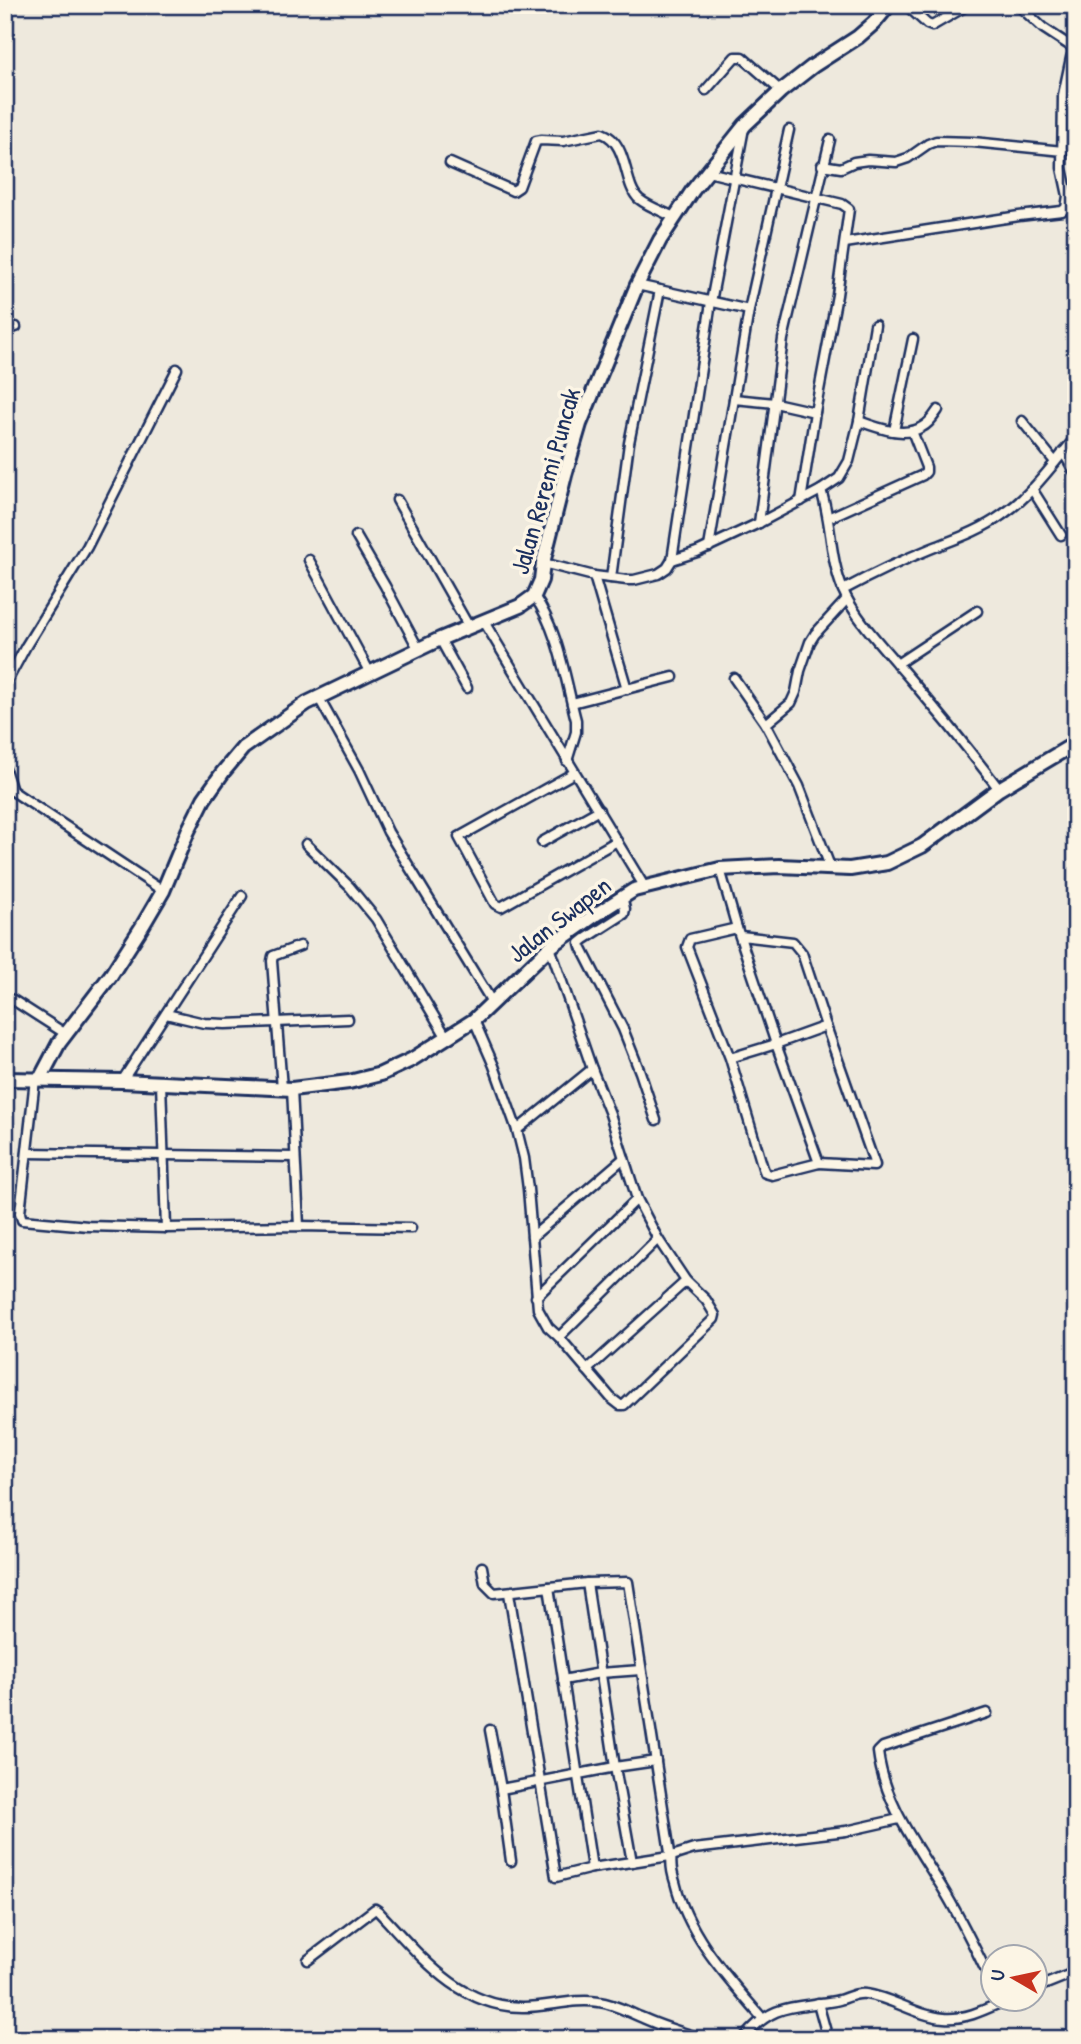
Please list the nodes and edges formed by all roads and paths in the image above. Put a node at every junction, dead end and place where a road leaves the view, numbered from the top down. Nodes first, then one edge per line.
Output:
1 (889, 5) edge
2 (906, 5) edge
3 (968, 5) edge
4 (1018, 5) edge
5 (706, 90) dead end
6 (780, 91) junction
7 (745, 125) junction
8 (789, 130) dead end
9 (830, 140) dead end
10 (1063, 151) junction
11 (450, 163) dead end
12 (822, 165) junction
13 (708, 172) junction
14 (736, 179) junction
15 (775, 188) junction
16 (816, 198) junction
17 (674, 217) junction
18 (845, 243) junction
19 (636, 285) junction
20 (660, 290) junction
21 (711, 302) junction
22 (749, 310) junction
23 (875, 326) dead end
24 (16, 327) dead end
25 (5, 330) edge
26 (913, 339) dead end
27 (177, 369) dead end
28 (734, 399) junction
29 (775, 402) junction
30 (938, 410) dead end
31 (815, 412) junction
32 (859, 421) junction
33 (1022, 421) dead end
34 (894, 431) junction
35 (912, 431) junction
36 (1076, 437) edge
37 (1063, 452) junction
38 (1055, 462) junction
39 (1076, 474) edge
40 (1032, 489) junction
41 (821, 490) junction
42 (397, 500) dead end
43 (801, 501) junction
44 (828, 518) junction
45 (759, 523) junction
46 (1061, 535) dead end
47 (356, 536) dead end
48 (709, 547) junction
49 (309, 560) dead end
50 (673, 560) junction
51 (543, 563) junction
52 (594, 576) junction
53 (611, 578) junction
54 (843, 590) junction
55 (534, 596) junction
56 (847, 599) junction
57 (977, 611) dead end
58 (483, 620) junction
59 (469, 626) junction
60 (440, 639) junction
61 (419, 650) junction
62 (897, 664) junction
63 (370, 673) junction
64 (673, 677) dead end
65 (734, 678) dead end
66 (5, 685) edge
67 (467, 688) dead end
68 (627, 689) junction
69 (319, 698) junction
70 (572, 703) junction
71 (766, 724) junction
72 (1076, 743) edge
73 (567, 761) junction
74 (5, 769) edge
75 (574, 773) junction
76 (9, 788) edge
77 (999, 789) junction
78 (598, 810) junction
79 (617, 841) junction
80 (542, 842) dead end
81 (306, 844) dead end
82 (720, 869) junction
83 (831, 869) junction
84 (644, 886) junction
85 (163, 891) junction
86 (242, 896) dead end
87 (622, 896) junction
88 (739, 932) junction
89 (300, 946) dead end
90 (550, 947) junction
91 (5, 998) edge
92 (492, 1002) junction
93 (166, 1014) junction
94 (348, 1019) dead end
95 (474, 1020) junction
96 (277, 1022) junction
97 (826, 1026) junction
98 (66, 1034) junction
99 (447, 1038) junction
100 (776, 1044) junction
101 (53, 1055) junction
102 (730, 1058) junction
103 (592, 1069) junction
104 (5, 1079) edge
105 (38, 1079) junction
106 (61, 1079) junction
107 (122, 1081) junction
108 (161, 1083) junction
109 (287, 1089) junction
110 (656, 1120) dead end
111 (517, 1130) junction
112 (27, 1153) junction
113 (164, 1156) junction
114 (295, 1157) junction
115 (624, 1158) junction
116 (819, 1163) junction
117 (637, 1199) junction
118 (299, 1226) junction
119 (166, 1228) junction
120 (411, 1228) dead end
121 (532, 1237) junction
122 (658, 1239) junction
123 (687, 1281) junction
124 (536, 1297) junction
125 (559, 1337) junction
126 (587, 1370) junction
127 (482, 1567) dead end
128 (587, 1583) junction
129 (549, 1587) junction
130 (509, 1593) junction
131 (641, 1670) junction
132 (600, 1673) junction
133 (563, 1680) junction
134 (987, 1713) dead end
135 (490, 1730) dead end
136 (656, 1761) junction
137 (615, 1766) junction
138 (578, 1775) junction
139 (540, 1781) junction
140 (501, 1789) junction
141 (900, 1819) junction
142 (671, 1858) junction
143 (511, 1861) dead end
144 (632, 1862) junction
145 (592, 1868) junction
146 (979, 1957) edge
147 (307, 1960) dead end
148 (1076, 1972) edge
149 (1050, 1982) edge
150 (818, 2003) junction
151 (979, 2011) edge
152 (763, 2019) junction
153 (704, 2039) edge
154 (744, 2039) edge
155 (828, 2039) edge

1 - 6 street, Jalan Reremi Puncak
2 - 3 street
4 - 10 street
5 - 6 street
6 - 7 street, Jalan Reremi Puncak
7 - 13 street, Jalan Reremi Puncak
7 - 14 street
8 - 15 street
9 - 12 street
10 - 12 street
10 - 18 street
11 - 17 street
12 - 16 street
13 - 14 street
13 - 17 street, Jalan Reremi Puncak
14 - 15 street
14 - 21 street
15 - 16 street
15 - 22 street
16 - 18 street
16 - 29 street
17 - 19 street, Jalan Reremi Puncak
18 - 31 street
19 - 20 street
19 - 51 street, Jalan Reremi Puncak
20 - 21 street
20 - 53 street
21 - 22 street
21 - 50 street
22 - 28 street
23 - 32 street
24 - 25 street
26 - 34 street
27 - 66 street
28 - 29 street
28 - 48 street
29 - 31 street
29 - 45 street
30 - 35 street
31 - 43 street
32 - 34 street
32 - 41 street
33 - 38 street
34 - 35 street
35 - 44 street
36 - 37 street
37 - 38 street
37 - 39 street
38 - 40 street
40 - 46 street
40 - 54 street
41 - 43 street
41 - 44 street
42 - 59 street
43 - 45 street
44 - 54 street
45 - 48 street
47 - 61 street
48 - 50 street
49 - 63 street
50 - 53 street
51 - 52 street
51 - 55 street, Jalan Reremi Puncak
52 - 53 street
52 - 68 street
54 - 56 street
55 - 58 street, Jalan Reremi Puncak
55 - 70 street
56 - 62 street
56 - 71 street
57 - 62 street
58 - 59 street, Jalan Reremi Puncak
58 - 73 street
59 - 60 street, Jalan Reremi Puncak
60 - 61 street, Jalan Reremi Puncak
60 - 67 street
61 - 63 street, Jalan Reremi Puncak
62 - 77 street
63 - 69 street, Jalan Reremi Puncak
64 - 68 street
65 - 71 street
68 - 70 street
69 - 85 street, Jalan Reremi Puncak
69 - 92 street
70 - 73 street
71 - 83 street
72 - 77 street, Jalan Swapen
73 - 75 street
74 - 76 street
75 - 78 street
75 - 79 street
76 - 85 street
77 - 83 street, Jalan Swapen
78 - 79 street
78 - 80 street
79 - 84 street
81 - 99 street
82 - 83 street, Jalan Swapen
82 - 84 street, Jalan Swapen
82 - 88 street
84 - 87 street, Jalan Swapen
85 - 98 street, Jalan Reremi Puncak
86 - 93 street
87 - 90 street, Jalan Swapen
87 - 110 street
88 - 97 street
88 - 100 street
88 - 102 street
89 - 96 street
90 - 92 street, Jalan Swapen
90 - 103 street
91 - 98 street
92 - 95 street, Jalan Swapen
93 - 96 street
93 - 107 street
94 - 96 street
95 - 99 street, Jalan Swapen
95 - 111 street
96 - 109 street
97 - 100 street
97 - 116 street
98 - 101 street, Jalan Reremi Puncak
99 - 109 street, Jalan Swapen
100 - 102 street
100 - 116 street
101 - 105 street, Jalan Reremi Puncak
101 - 106 street
102 - 116 street
103 - 111 street
103 - 115 street
104 - 105 street
105 - 106 street
105 - 112 street
106 - 107 street, Jalan Swapen
107 - 108 street, Jalan Swapen
108 - 109 street, Jalan Swapen
108 - 113 street
109 - 114 street
111 - 121 street
112 - 113 street
112 - 119 street
113 - 114 street
113 - 119 street
114 - 118 street
115 - 117 street
115 - 121 street
117 - 122 street
117 - 124 street
118 - 119 street
118 - 120 street
121 - 124 street
122 - 123 street
122 - 125 street
123 - 126 street
123 - 126 street
124 - 125 street
125 - 126 street
127 - 130 street
128 - 129 street
128 - 131 street
128 - 132 street
129 - 130 street
129 - 133 street
130 - 139 street
131 - 132 street
131 - 136 street
132 - 133 street
132 - 137 street
133 - 138 street
134 - 141 street
135 - 140 street
136 - 137 street
136 - 142 street
137 - 138 street
137 - 144 street
138 - 139 street
138 - 145 street
139 - 140 street
139 - 145 street
140 - 143 street
141 - 142 street
141 - 146 street
142 - 144 street
142 - 152 street
144 - 145 street
147 - 153 street
148 - 149 street
150 - 151 street
150 - 152 street
150 - 155 street
152 - 154 street

